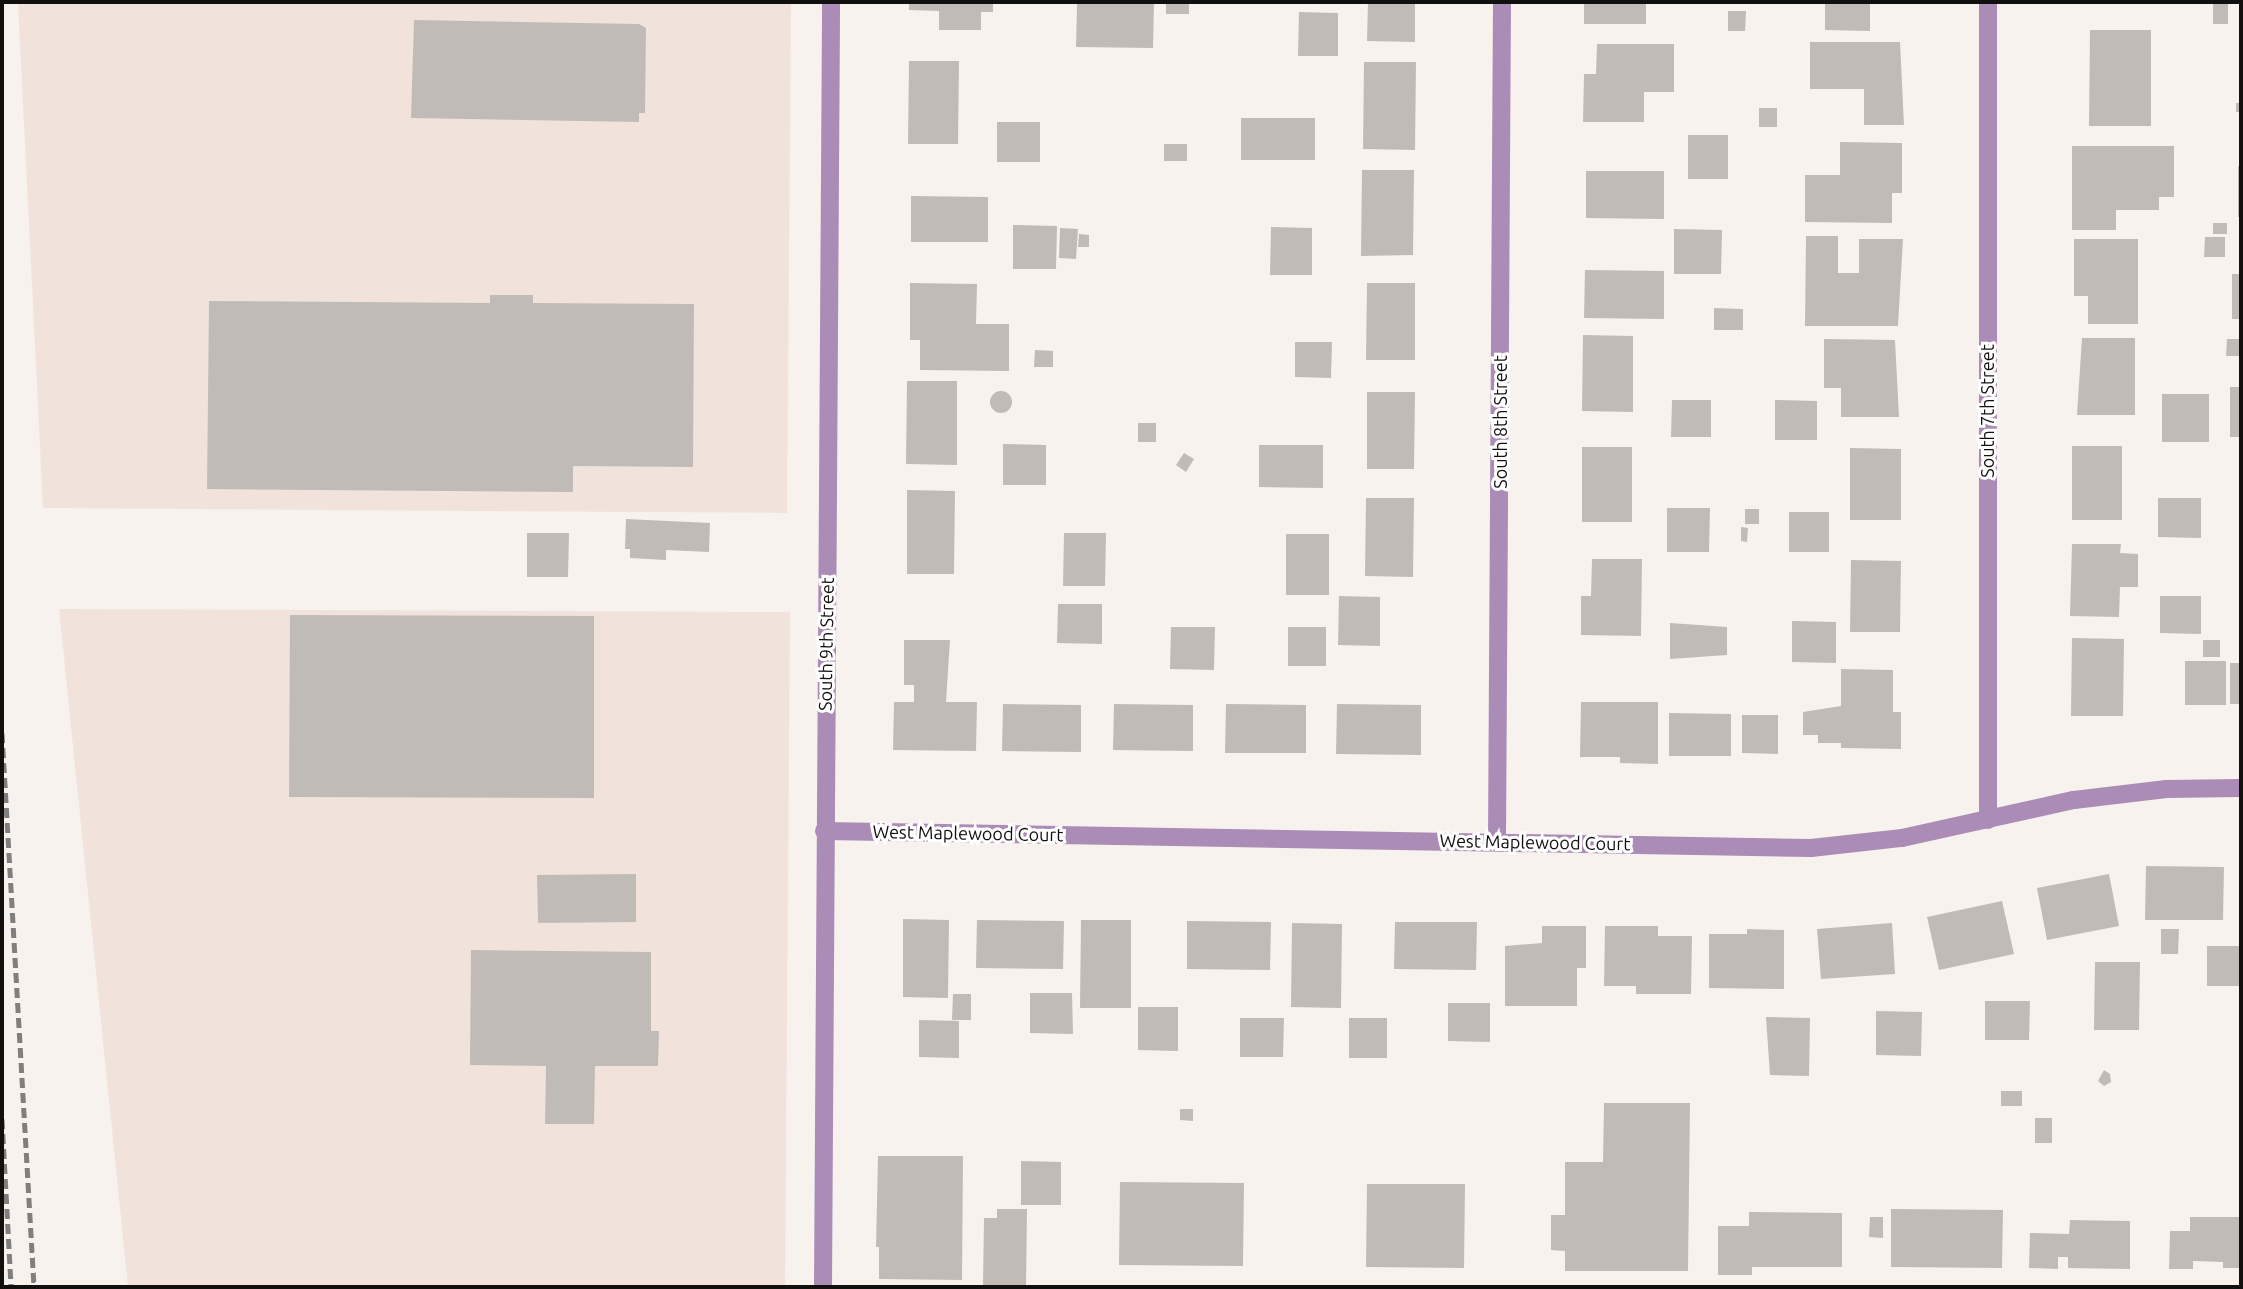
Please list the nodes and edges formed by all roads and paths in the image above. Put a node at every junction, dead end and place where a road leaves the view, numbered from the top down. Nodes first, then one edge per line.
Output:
1 (831, 2) edge
2 (1502, 2) edge
3 (1988, 2) edge
4 (2241, 788) edge
5 (1988, 820) junction
6 (824, 831) junction
7 (1497, 841) junction
8 (823, 1287) edge

1 - 6 street, South 9th Street
2 - 7 street, South 8th Street
3 - 5 street, South 7th Street
4 - 5 street, West Maplewood Court
5 - 7 street, West Maplewood Court
6 - 7 street, West Maplewood Court
6 - 8 street, South 9th Street

